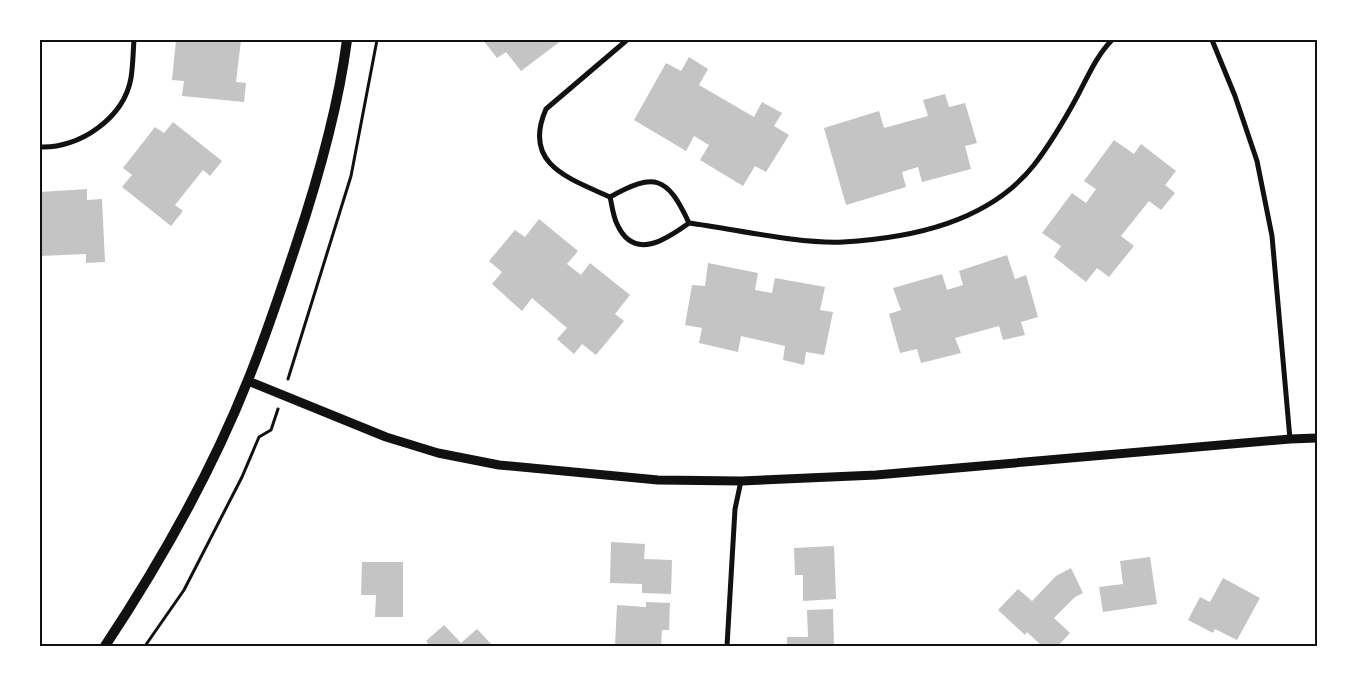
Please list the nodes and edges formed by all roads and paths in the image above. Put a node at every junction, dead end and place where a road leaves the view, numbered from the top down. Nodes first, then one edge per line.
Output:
1 (134, 40) edge
2 (347, 40) edge
3 (377, 40) edge
4 (627, 40) edge
5 (1112, 40) edge
6 (1212, 40) edge
7 (40, 147) edge
8 (610, 197) junction
9 (689, 222) junction
10 (248, 381) junction
11 (283, 396) junction
12 (1317, 438) edge
13 (1290, 439) junction
14 (741, 482) junction
15 (105, 646) edge
16 (145, 646) edge
17 (727, 646) edge

1 - 7 street
2 - 10 main road
3 - 11 path
4 - 8 street
5 - 9 street
6 - 13 street
8 - 9 street
8 - 9 street
10 - 11 street
10 - 15 main road
11 - 14 street
11 - 16 path
12 - 13 street
13 - 14 street
14 - 17 street

